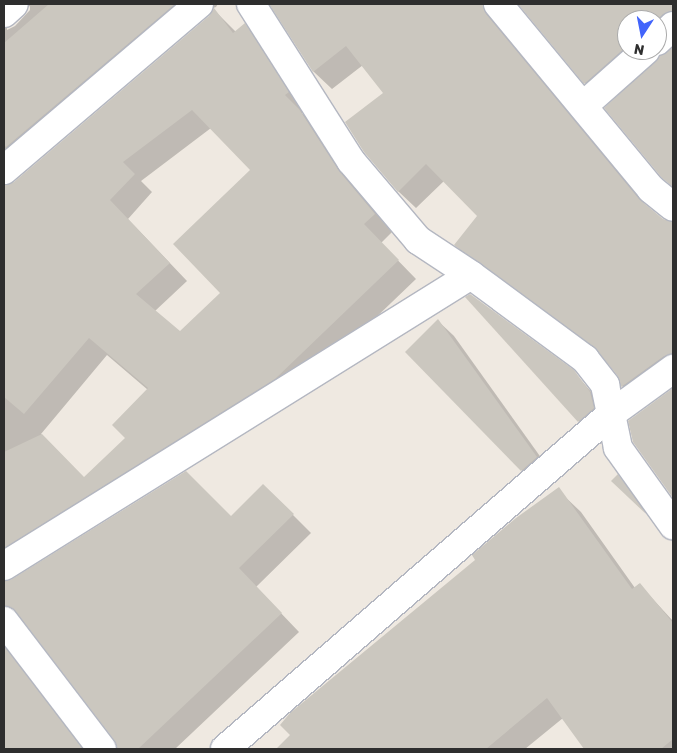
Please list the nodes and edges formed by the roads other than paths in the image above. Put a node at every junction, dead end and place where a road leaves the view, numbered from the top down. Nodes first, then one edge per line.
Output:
1 (14, 4) edge
2 (199, 4) edge
3 (250, 4) edge
4 (498, 4) edge
5 (4, 13) edge
6 (635, 60) edge
7 (583, 106) junction
8 (4, 170) edge
9 (673, 207) edge
10 (471, 275) junction
11 (673, 370) edge
12 (612, 414) junction
13 (673, 525) edge
14 (4, 566) edge
15 (4, 621) edge
16 (102, 749) edge
17 (225, 749) edge

1 - 5 street
2 - 8 street
3 - 10 street
4 - 7 street
6 - 7 street
7 - 9 street
10 - 12 street
10 - 14 street
11 - 12 street
12 - 13 street
12 - 17 street
15 - 16 street

